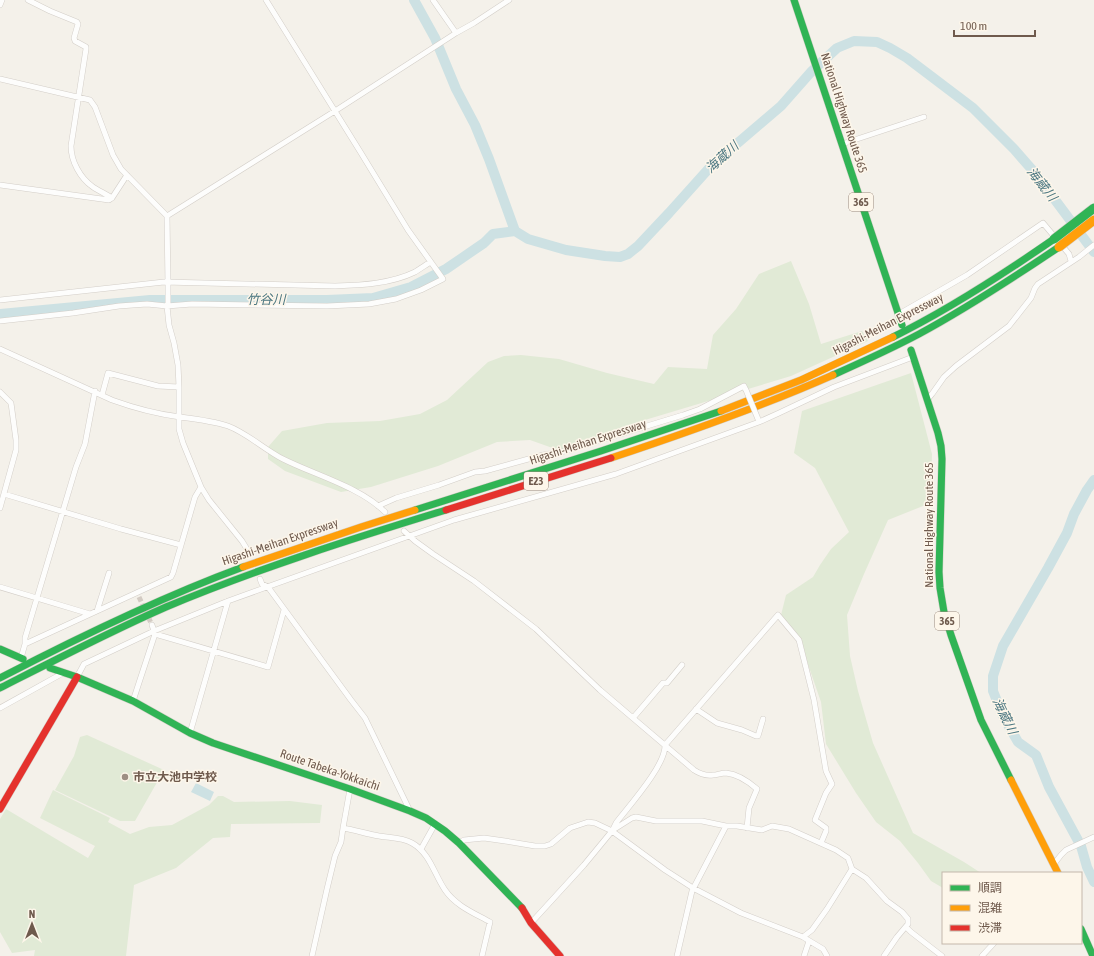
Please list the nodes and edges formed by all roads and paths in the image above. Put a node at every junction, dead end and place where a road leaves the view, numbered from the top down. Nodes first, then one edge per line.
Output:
1 (28, 0) edge
2 (266, 0) edge
3 (433, 0) edge
4 (509, 0) edge
5 (794, 0) edge
6 (456, 33) junction
7 (0, 79) edge
8 (79, 98) junction
9 (335, 111) junction
10 (924, 117) dead end
11 (842, 144) junction
12 (126, 176) junction
13 (0, 185) edge
14 (112, 198) junction
15 (1094, 208) edge
16 (166, 216) junction
17 (1094, 220) edge
18 (1056, 243) junction
19 (1094, 245) edge
20 (1071, 261) junction
21 (431, 263) junction
22 (168, 284) junction
23 (0, 300) edge
24 (168, 305) junction
25 (899, 314) junction
26 (0, 321) edge
27 (902, 325) dead end
28 (0, 348) edge
29 (912, 354) joint
30 (179, 387) junction
31 (95, 391) junction
32 (0, 392) edge
33 (102, 395) junction
34 (927, 400) junction
35 (178, 417) junction
36 (758, 421) junction
37 (201, 487) junction
38 (2, 496) edge
39 (378, 506) junction
40 (0, 508) edge
41 (63, 511) junction
42 (385, 512) dead end
43 (404, 531) dead end
44 (410, 536) junction
45 (181, 546) junction
46 (250, 554) dead end
47 (109, 573) dead end
48 (260, 579) dead end
49 (0, 587) edge
50 (268, 587) junction
51 (37, 598) junction
52 (228, 601) junction
53 (284, 610) junction
54 (97, 611) junction
55 (90, 614) junction
56 (152, 625) tunnel mouth
57 (155, 632) junction
58 (25, 644) junction
59 (0, 649) edge
60 (214, 651) junction
61 (22, 659) joint
62 (682, 665) dead end
63 (50, 668) dead end
64 (63, 673) junction
65 (77, 677) junction
66 (0, 678) edge
67 (0, 688) edge
68 (133, 701) junction
69 (0, 708) edge
70 (696, 709) junction
71 (633, 718) junction
72 (763, 719) dead end
73 (190, 733) junction
74 (665, 745) junction
75 (350, 789) junction
76 (0, 809) edge
77 (410, 811) junction
78 (435, 824) junction
79 (726, 826) junction
80 (342, 828) junction
81 (747, 828) junction
82 (612, 831) junction
83 (1092, 839) edge
84 (459, 843) junction
85 (821, 843) junction
86 (421, 849) junction
87 (1055, 863) junction
88 (852, 869) junction
89 (1058, 872) edge
90 (694, 888) junction
91 (531, 923) junction
92 (906, 927) junction
93 (1082, 931) edge
94 (803, 936) junction
95 (809, 941) junction
96 (993, 944) edge
97 (312, 956) edge
98 (482, 956) edge
99 (560, 956) edge
100 (677, 956) edge
101 (804, 956) edge
102 (827, 956) edge
103 (884, 956) edge
104 (942, 956) edge
105 (982, 956) edge
106 (1093, 956) edge

1 - 8 street
2 - 9 street
3 - 6 street
4 - 6 street
5 - 11 main road, National Highway Route 365 / 365
6 - 9 street
7 - 8 street
8 - 12 street
8 - 14 street
9 - 16 street
9 - 21 street
10 - 11 street
11 - 25 main road, National Highway Route 365 / 365
12 - 14 street
12 - 16 street
13 - 14 street
15 - 18 main road, Higashi-Meihan Expressway / E23, bridge
16 - 22 street
17 - 18 main road, Higashi-Meihan Expressway / E23, bridge
18 - 66 main road, Higashi-Meihan Expressway / E23
18 - 67 main road, Higashi-Meihan Expressway / E23
19 - 20 street
20 - 25 street
20 - 34 street
21 - 22 street
21 - 24 street
22 - 23 street
22 - 24 street
24 - 26 street
24 - 30 street
25 - 27 main road, National Highway Route 365 / 365
28 - 31 street
29 - 34 main road, National Highway Route 365 / 365
29 - 36 street
30 - 33 street
30 - 35 street
31 - 33 street
31 - 41 street
32 - 38 street
33 - 35 street
34 - 87 main road, National Highway Route 365 / 365
35 - 37 street
35 - 39 street
36 - 39 street, bridge
36 - 44 street
37 - 45 street
37 - 46 street
38 - 40 street
38 - 41 street
39 - 42 street
41 - 45 street
41 - 51 street
43 - 44 street
44 - 50 street
44 - 71 street
45 - 54 street
47 - 54 street
48 - 50 street
49 - 51 street
50 - 52 street
50 - 53 street
51 - 55 street
51 - 58 street
52 - 57 street
52 - 60 street
53 - 60 street
53 - 77 street
54 - 55 street
55 - 58 street
56 - 57 street
57 - 60 street
57 - 65 street
57 - 68 street
58 - 61 street
59 - 61 main road
60 - 73 street
62 - 71 street
63 - 64 main road, Route Tabeka-Yokkaichi
64 - 65 main road, Route Tabeka-Yokkaichi
64 - 69 street
65 - 68 main road, Route Tabeka-Yokkaichi
65 - 76 main road
68 - 73 main road, Route Tabeka-Yokkaichi
70 - 72 street
70 - 74 street
70 - 85 street
71 - 74 street
73 - 75 main road, Route Tabeka-Yokkaichi
74 - 81 street
74 - 82 street
75 - 77 main road, Route Tabeka-Yokkaichi
75 - 80 street
77 - 78 main road, Route Tabeka-Yokkaichi
78 - 84 main road, Route Tabeka-Yokkaichi
78 - 86 street
79 - 81 street
79 - 82 street
79 - 90 street
80 - 86 street
80 - 97 street
81 - 85 street
82 - 84 street
82 - 90 street
82 - 91 street
83 - 87 street
84 - 91 main road, Route Tabeka-Yokkaichi
85 - 88 street
86 - 98 street
87 - 89 main road, National Highway Route 365 / 365
88 - 92 street
88 - 94 street
90 - 94 street
90 - 100 street
91 - 99 main road, Route Tabeka-Yokkaichi
92 - 103 street
92 - 104 street
93 - 106 main road
94 - 95 street
95 - 101 street
95 - 102 street
96 - 105 street

